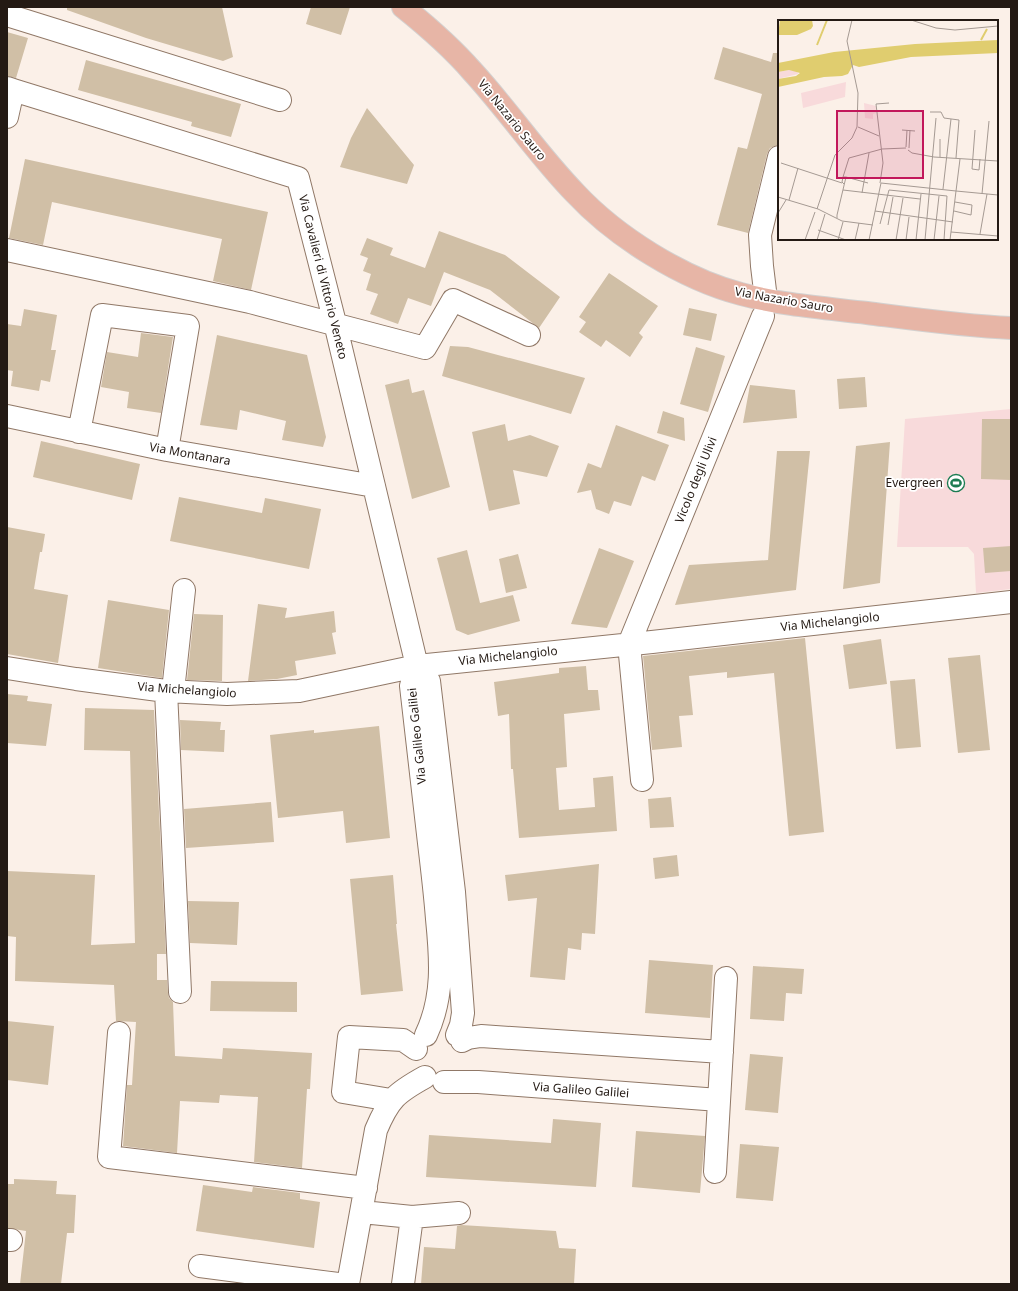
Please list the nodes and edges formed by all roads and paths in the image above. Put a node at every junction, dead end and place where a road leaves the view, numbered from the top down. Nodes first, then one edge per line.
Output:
1 (403, 7) edge
2 (7, 15) edge
3 (10, 89) edge
4 (280, 100) dead end
5 (7, 117) edge
6 (778, 161) edge
7 (7, 250) edge
8 (765, 308) junction
9 (335, 323) junction
10 (1011, 328) edge
11 (529, 335) dead end
12 (7, 416) edge
13 (79, 432) junction
14 (167, 450) junction
15 (374, 486) junction
16 (184, 590) dead end
17 (1011, 602) edge
18 (629, 644) junction
19 (417, 666) junction
20 (7, 668) edge
21 (170, 691) junction
22 (642, 780) dead end
23 (726, 978) dead end
24 (180, 992) dead end
25 (119, 1033) dead end
26 (460, 1038) junction
27 (421, 1042) junction
28 (722, 1052) junction
29 (435, 1079) junction
30 (391, 1100) junction
31 (719, 1100) junction
32 (715, 1172) dead end
33 (366, 1188) junction
34 (362, 1212) junction
35 (459, 1213) dead end
36 (412, 1217) junction
37 (200, 1266) dead end
38 (338, 1284) edge
39 (348, 1284) edge
40 (403, 1284) edge

1 - 8 main road, Via Nazario Sauro
2 - 4 street
3 - 5 street, Via Cavalieri di Vittorio Veneto
3 - 9 street, Via Cavalieri di Vittorio Veneto
6 - 8 street
7 - 9 street
8 - 10 main road, Via Nazario Sauro
8 - 18 street, Vicolo degli Ulivi
9 - 11 street
9 - 15 street, Via Cavalieri di Vittorio Veneto
12 - 13 street, Via Montanara
13 - 14 street, Via Montanara
13 - 14 street
14 - 15 street, Via Montanara
15 - 19 street, Via Cavalieri di Vittorio Veneto
16 - 21 street
17 - 18 street, Via Michelangiolo
18 - 19 street, Via Michelangiolo
18 - 22 street
19 - 21 street, Via Michelangiolo
19 - 26 street, Via Galileo Galilei
19 - 27 street, Via Galileo Galilei
20 - 21 street, Via Michelangiolo
21 - 24 street
23 - 28 street
25 - 33 street
26 - 27 street
26 - 28 street
26 - 29 street, Via Galileo Galilei
27 - 29 street, Via Galileo Galilei
27 - 30 street
28 - 31 street
29 - 30 street, Via Galileo Galilei
29 - 31 street, Via Galileo Galilei
30 - 33 street, Via Galileo Galilei
31 - 32 street
33 - 34 street, Via Galileo Galilei
34 - 36 street
34 - 39 street, Via Galileo Galilei
35 - 36 street
36 - 40 street
37 - 38 street

